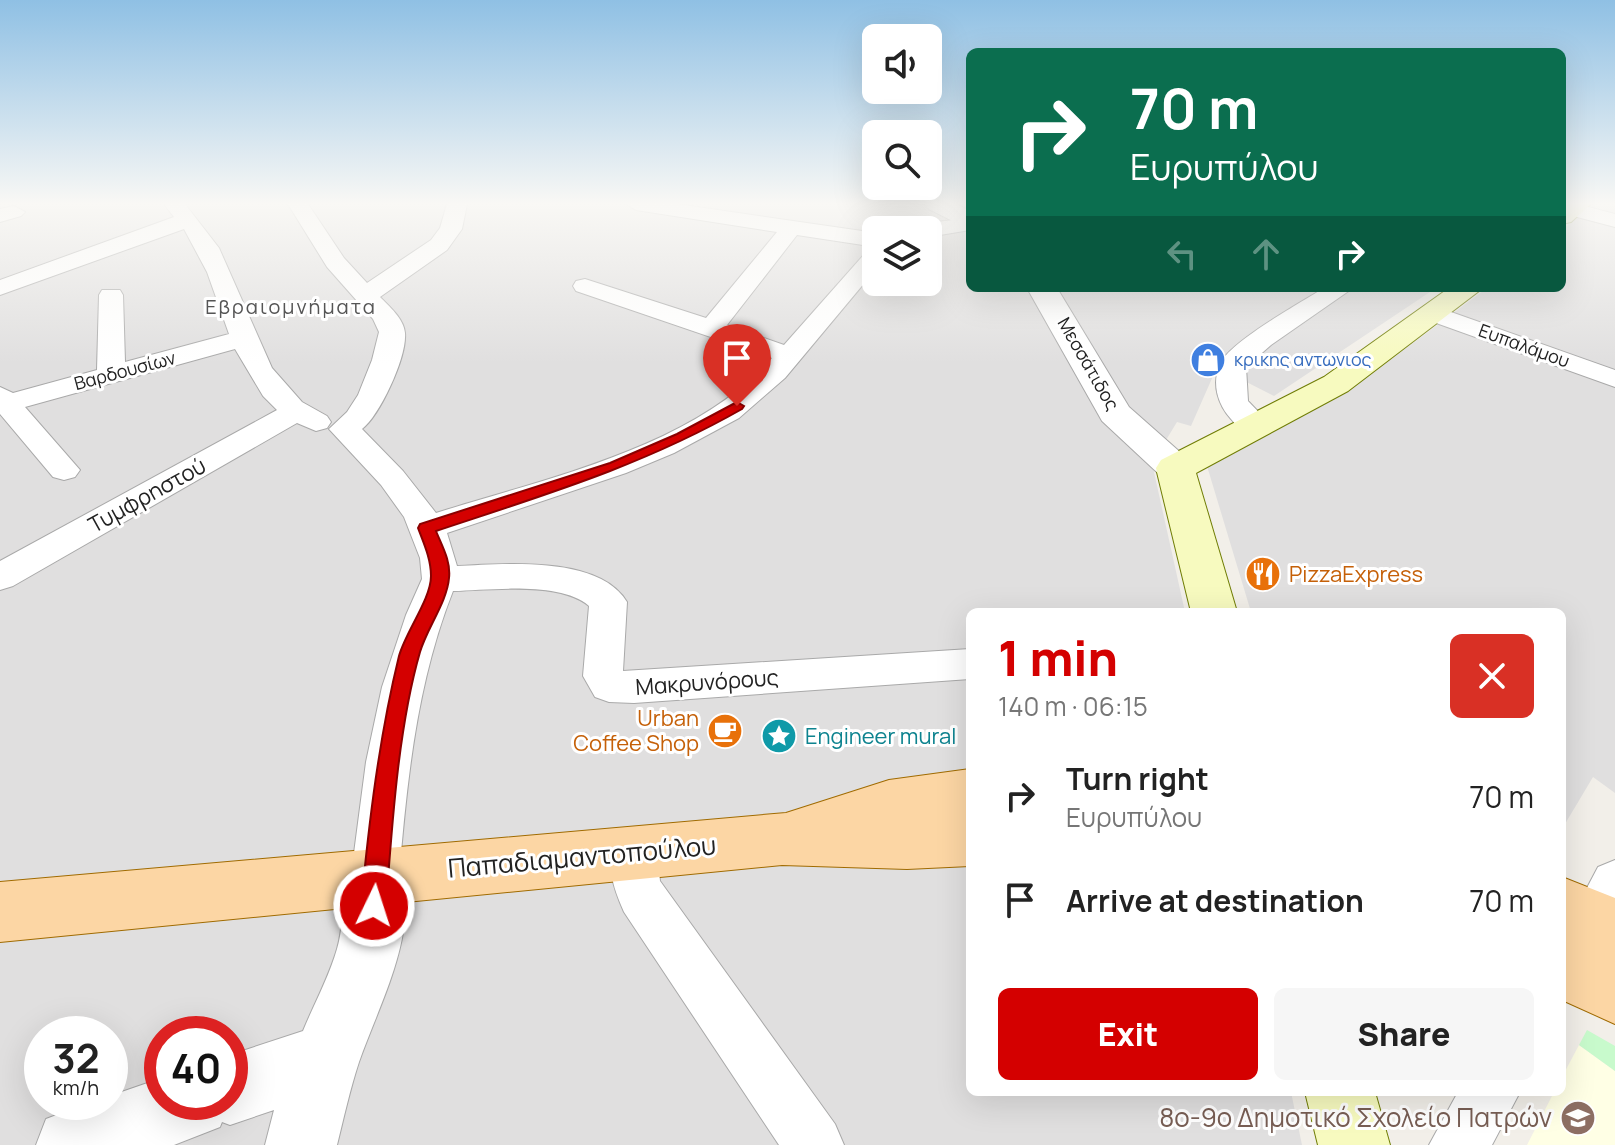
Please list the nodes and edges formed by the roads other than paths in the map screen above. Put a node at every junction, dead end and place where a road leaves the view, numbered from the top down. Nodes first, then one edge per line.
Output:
1 (72, 257) edge
2 (213, 257) edge
3 (332, 257) edge
4 (421, 257) edge
5 (768, 257) edge
6 (862, 271) edge
7 (585, 286) dead end
8 (0, 288) edge
9 (1044, 292) edge
10 (1335, 292) edge
11 (1463, 292) edge
12 (111, 295) dead end
13 (366, 295) junction
14 (1434, 314) junction
15 (711, 329) junction
16 (242, 339) junction
17 (789, 355) junction
18 (111, 375) junction
19 (1615, 379) edge
20 (4, 400) edge
21 (295, 412) junction
22 (1258, 427) junction
23 (344, 429) junction
24 (1175, 468) junction
25 (64, 470) dead end
26 (426, 528) junction
27 (0, 577) edge
28 (440, 579) junction
29 (1213, 608) edge
30 (966, 664) edge
31 (966, 794) edge
32 (782, 839) junction
33 (966, 840) edge
34 (633, 854) junction
35 (375, 876) junction
36 (0, 912) edge
37 (326, 1058) junction
38 (248, 1084) edge
39 (1341, 1096) edge
40 (1489, 1096) edge
41 (144, 1120) edge
42 (72, 1145) edge
43 (301, 1145) edge
44 (814, 1145) edge
45 (1354, 1145) edge
46 (1459, 1145) edge

1 - 8 street
2 - 16 street
3 - 13 street
4 - 13 street
5 - 15 street
6 - 17 street
7 - 15 street
9 - 24 street, Μεσσάτιδος
10 - 22 street
11 - 14 main road
12 - 18 street
13 - 23 street
14 - 19 street, Ευπαλάμου
14 - 22 main road
15 - 17 street
16 - 18 street, Βαρδουσίων
16 - 21 street
17 - 26 street
18 - 20 street, Βαρδουσίων
20 - 25 street
21 - 23 street
21 - 27 street, Τυμφρηστού
22 - 24 main road
23 - 26 street
24 - 29 main road
26 - 28 street
28 - 30 street, Μακρυνόρους
28 - 35 street
31 - 32 main road, Παπαδιαμαντοπούλου
32 - 33 main road, Παπαδιαμαντοπούλου
32 - 34 main road, Παπαδιαμαντοπούλου
34 - 35 main road, Παπαδιαμαντοπούλου
34 - 44 street
35 - 36 main road, Παπαδιαμαντοπούλου
35 - 37 street
37 - 38 street
37 - 43 street
39 - 45 main road
40 - 46 street
41 - 42 street

